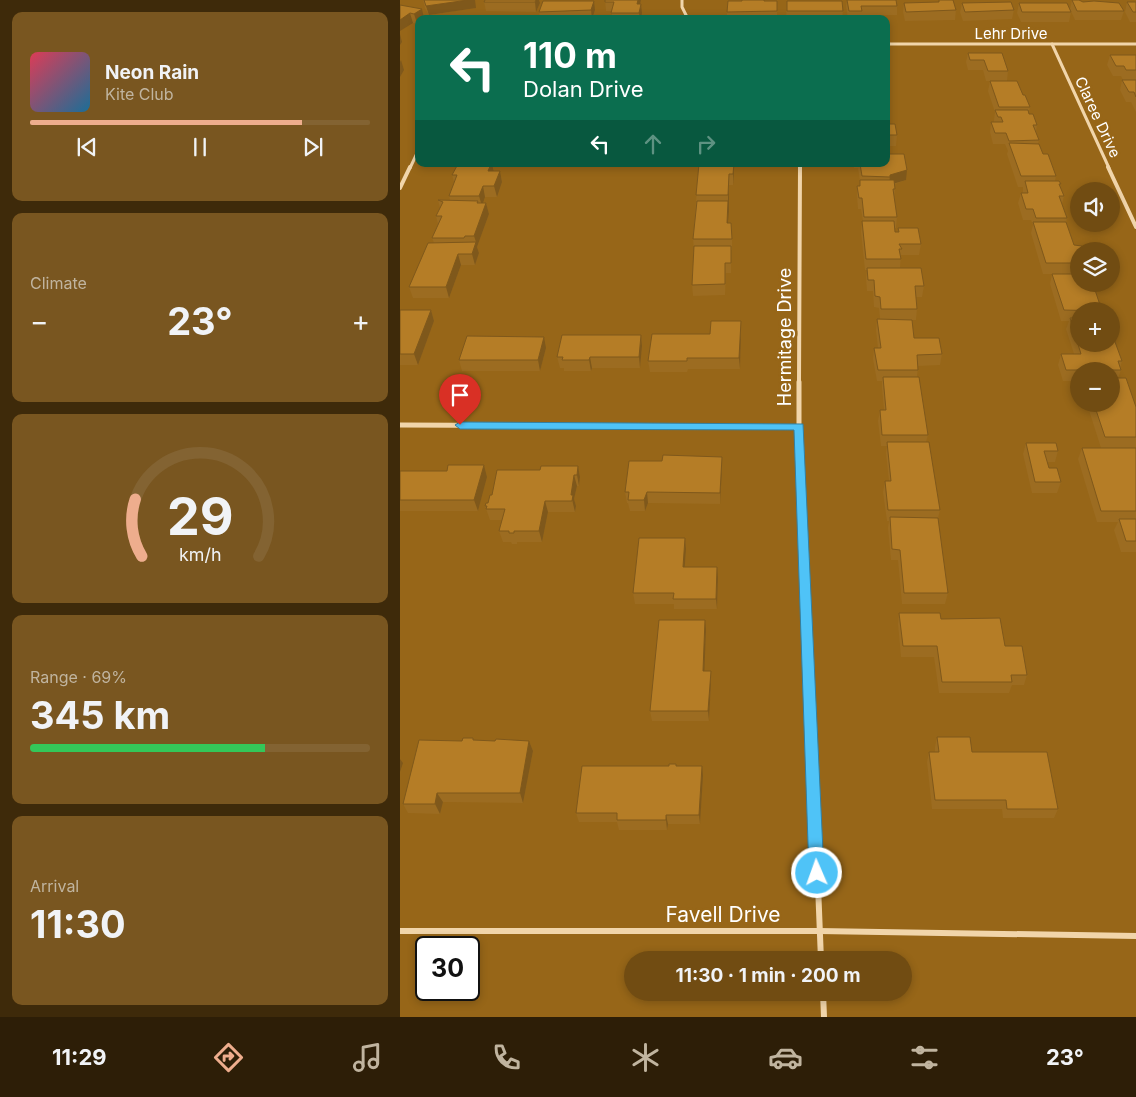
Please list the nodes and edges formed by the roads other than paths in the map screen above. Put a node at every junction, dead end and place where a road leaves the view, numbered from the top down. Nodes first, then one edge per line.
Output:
1 (682, 0) edge
2 (686, 15) edge
3 (890, 44) edge
4 (1052, 44) junction
5 (1136, 44) edge
6 (415, 157) edge
7 (800, 167) edge
8 (400, 188) edge
9 (1136, 227) edge
10 (400, 425) edge
11 (799, 427) junction
12 (400, 931) edge
13 (819, 931) junction
14 (1136, 936) edge
15 (820, 951) edge
16 (823, 1001) edge
17 (824, 1017) edge

1 - 2 street
3 - 4 street, Lehr Drive
4 - 5 street, Lehr Drive
4 - 9 street, Claree Drive
6 - 8 street
7 - 11 street, Hermitage Drive
10 - 11 street
11 - 13 street, Hermitage Drive
12 - 13 street, Favell Drive
13 - 14 street, Favell Drive
13 - 15 street, Hermitage Drive
16 - 17 street

